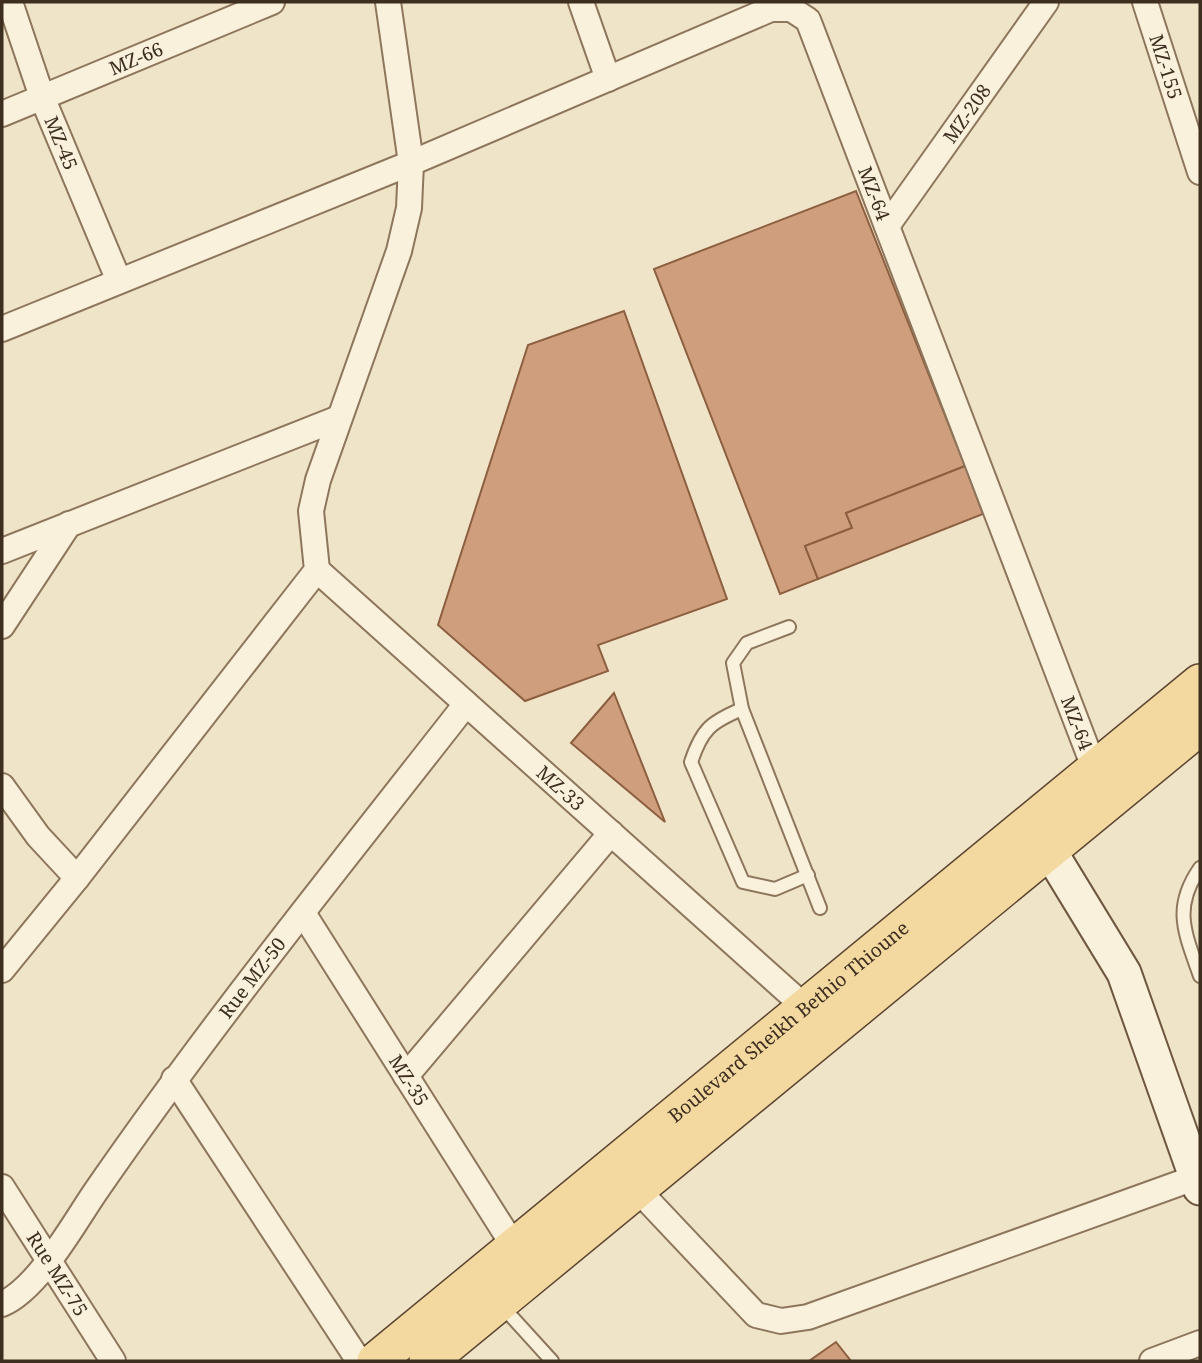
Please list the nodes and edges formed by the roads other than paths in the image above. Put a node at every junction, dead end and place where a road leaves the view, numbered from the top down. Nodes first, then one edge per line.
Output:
1 (10, 2) edge
2 (272, 2) edge
3 (388, 2) edge
4 (580, 2) edge
5 (1046, 2) edge
6 (1145, 2) edge
7 (225, 11) edge
8 (608, 79) junction
9 (42, 97) junction
10 (2, 114) edge
11 (411, 163) junction
12 (1200, 172) edge
13 (887, 226) junction
14 (120, 281) junction
15 (2, 329) edge
16 (339, 418) junction
17 (69, 524) junction
18 (2, 551) edge
19 (317, 570) junction
20 (2, 626) edge
21 (789, 627) dead end
22 (1200, 683) edge
23 (466, 704) junction
24 (742, 709) junction
25 (1200, 726) edge
26 (1095, 770) junction
27 (2, 786) edge
28 (611, 833) junction
29 (1049, 850) junction
30 (1200, 868) edge
31 (807, 875) junction
32 (77, 878) junction
33 (820, 908) dead end
34 (303, 913) junction
35 (2, 970) edge
36 (1200, 976) edge
37 (806, 1008) junction
38 (406, 1076) junction
39 (174, 1079) junction
40 (1198, 1183) edge
41 (2, 1186) edge
42 (637, 1189) junction
43 (515, 1248) junction
44 (48, 1261) junction
45 (498, 1303) junction
46 (2, 1304) edge
47 (1200, 1343) edge
48 (113, 1361) edge
49 (359, 1361) edge
50 (376, 1361) edge
51 (428, 1361) edge
52 (552, 1361) edge
53 (1152, 1361) edge

1 - 9 street, MZ-45
2 - 7 street, MZ-66
3 - 11 street
4 - 8 street
5 - 13 street, MZ-208
6 - 12 street, MZ-155
7 - 9 street, MZ-66
8 - 11 street, MZ-64
8 - 13 street, MZ-64
9 - 10 street, MZ-66
9 - 14 street, MZ-45
11 - 14 street, MZ-64
11 - 16 street
13 - 26 street, MZ-64
14 - 15 street, MZ-64
16 - 17 street
16 - 19 street
17 - 18 street
17 - 20 street
19 - 23 street, MZ-33
19 - 32 street
21 - 24 lane
22 - 26 main road, Boulevard Sheikh Bethio Thioune
23 - 28 street, MZ-33
23 - 34 street, Rue MZ-50
24 - 31 lane
24 - 31 lane
25 - 29 main road, Boulevard Sheikh Bethio Thioune
26 - 37 main road, Boulevard Sheikh Bethio Thioune
27 - 32 street
28 - 37 street, MZ-33
28 - 38 street
29 - 40 street
29 - 42 main road, Boulevard Sheikh Bethio Thioune
30 - 36 lane
31 - 33 lane
32 - 35 street
34 - 38 street, MZ-35
34 - 39 street, Rue MZ-50
37 - 43 main road, Boulevard Sheikh Bethio Thioune
38 - 43 street, MZ-35
39 - 44 street, Rue MZ-50
39 - 49 street
40 - 42 street
41 - 44 street, Rue MZ-75
42 - 45 main road, Boulevard Sheikh Bethio Thioune
43 - 50 main road, Boulevard Sheikh Bethio Thioune
44 - 46 street, Rue MZ-50
44 - 48 street, Rue MZ-75
45 - 51 main road, Boulevard Sheikh Bethio Thioune
45 - 52 lane
47 - 53 street

